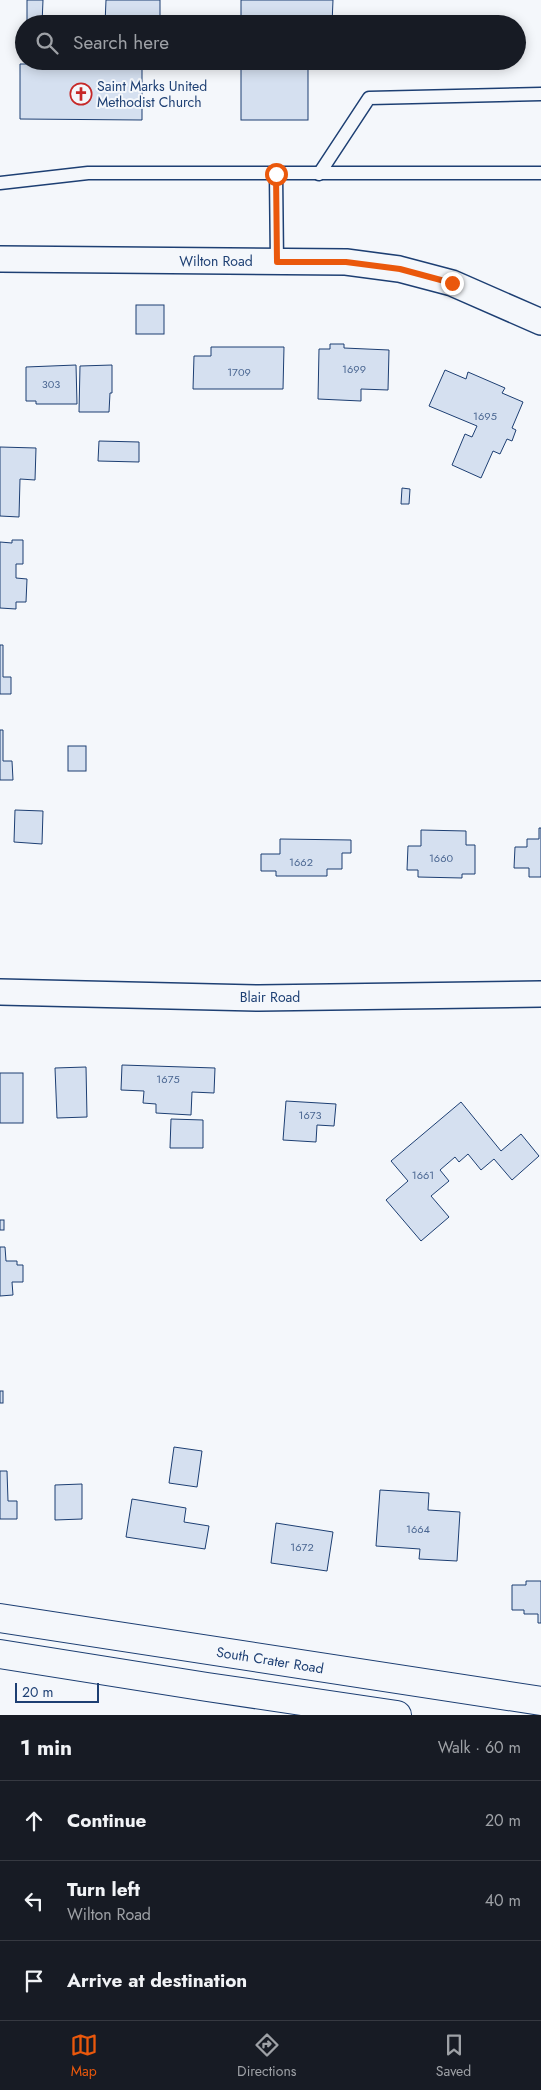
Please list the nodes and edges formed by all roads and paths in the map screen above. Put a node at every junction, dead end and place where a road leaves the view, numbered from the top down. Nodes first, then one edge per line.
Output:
1 (541, 94) edge
2 (541, 173) edge
3 (276, 174) junction
4 (319, 174) junction
5 (0, 183) edge
6 (0, 259) edge
7 (277, 262) junction
8 (541, 322) edge
9 (0, 992) edge
10 (541, 994) edge
11 (0, 1618) edge
12 (0, 1654) edge
13 (541, 1701) edge
14 (397, 1715) edge

1 - 4 lane
2 - 4 lane
3 - 4 lane
3 - 5 lane
3 - 7 lane
6 - 7 street, Wilton Road
7 - 8 street, Wilton Road
9 - 10 street, Blair Road
11 - 13 main road, South Crater Road
12 - 14 main road

